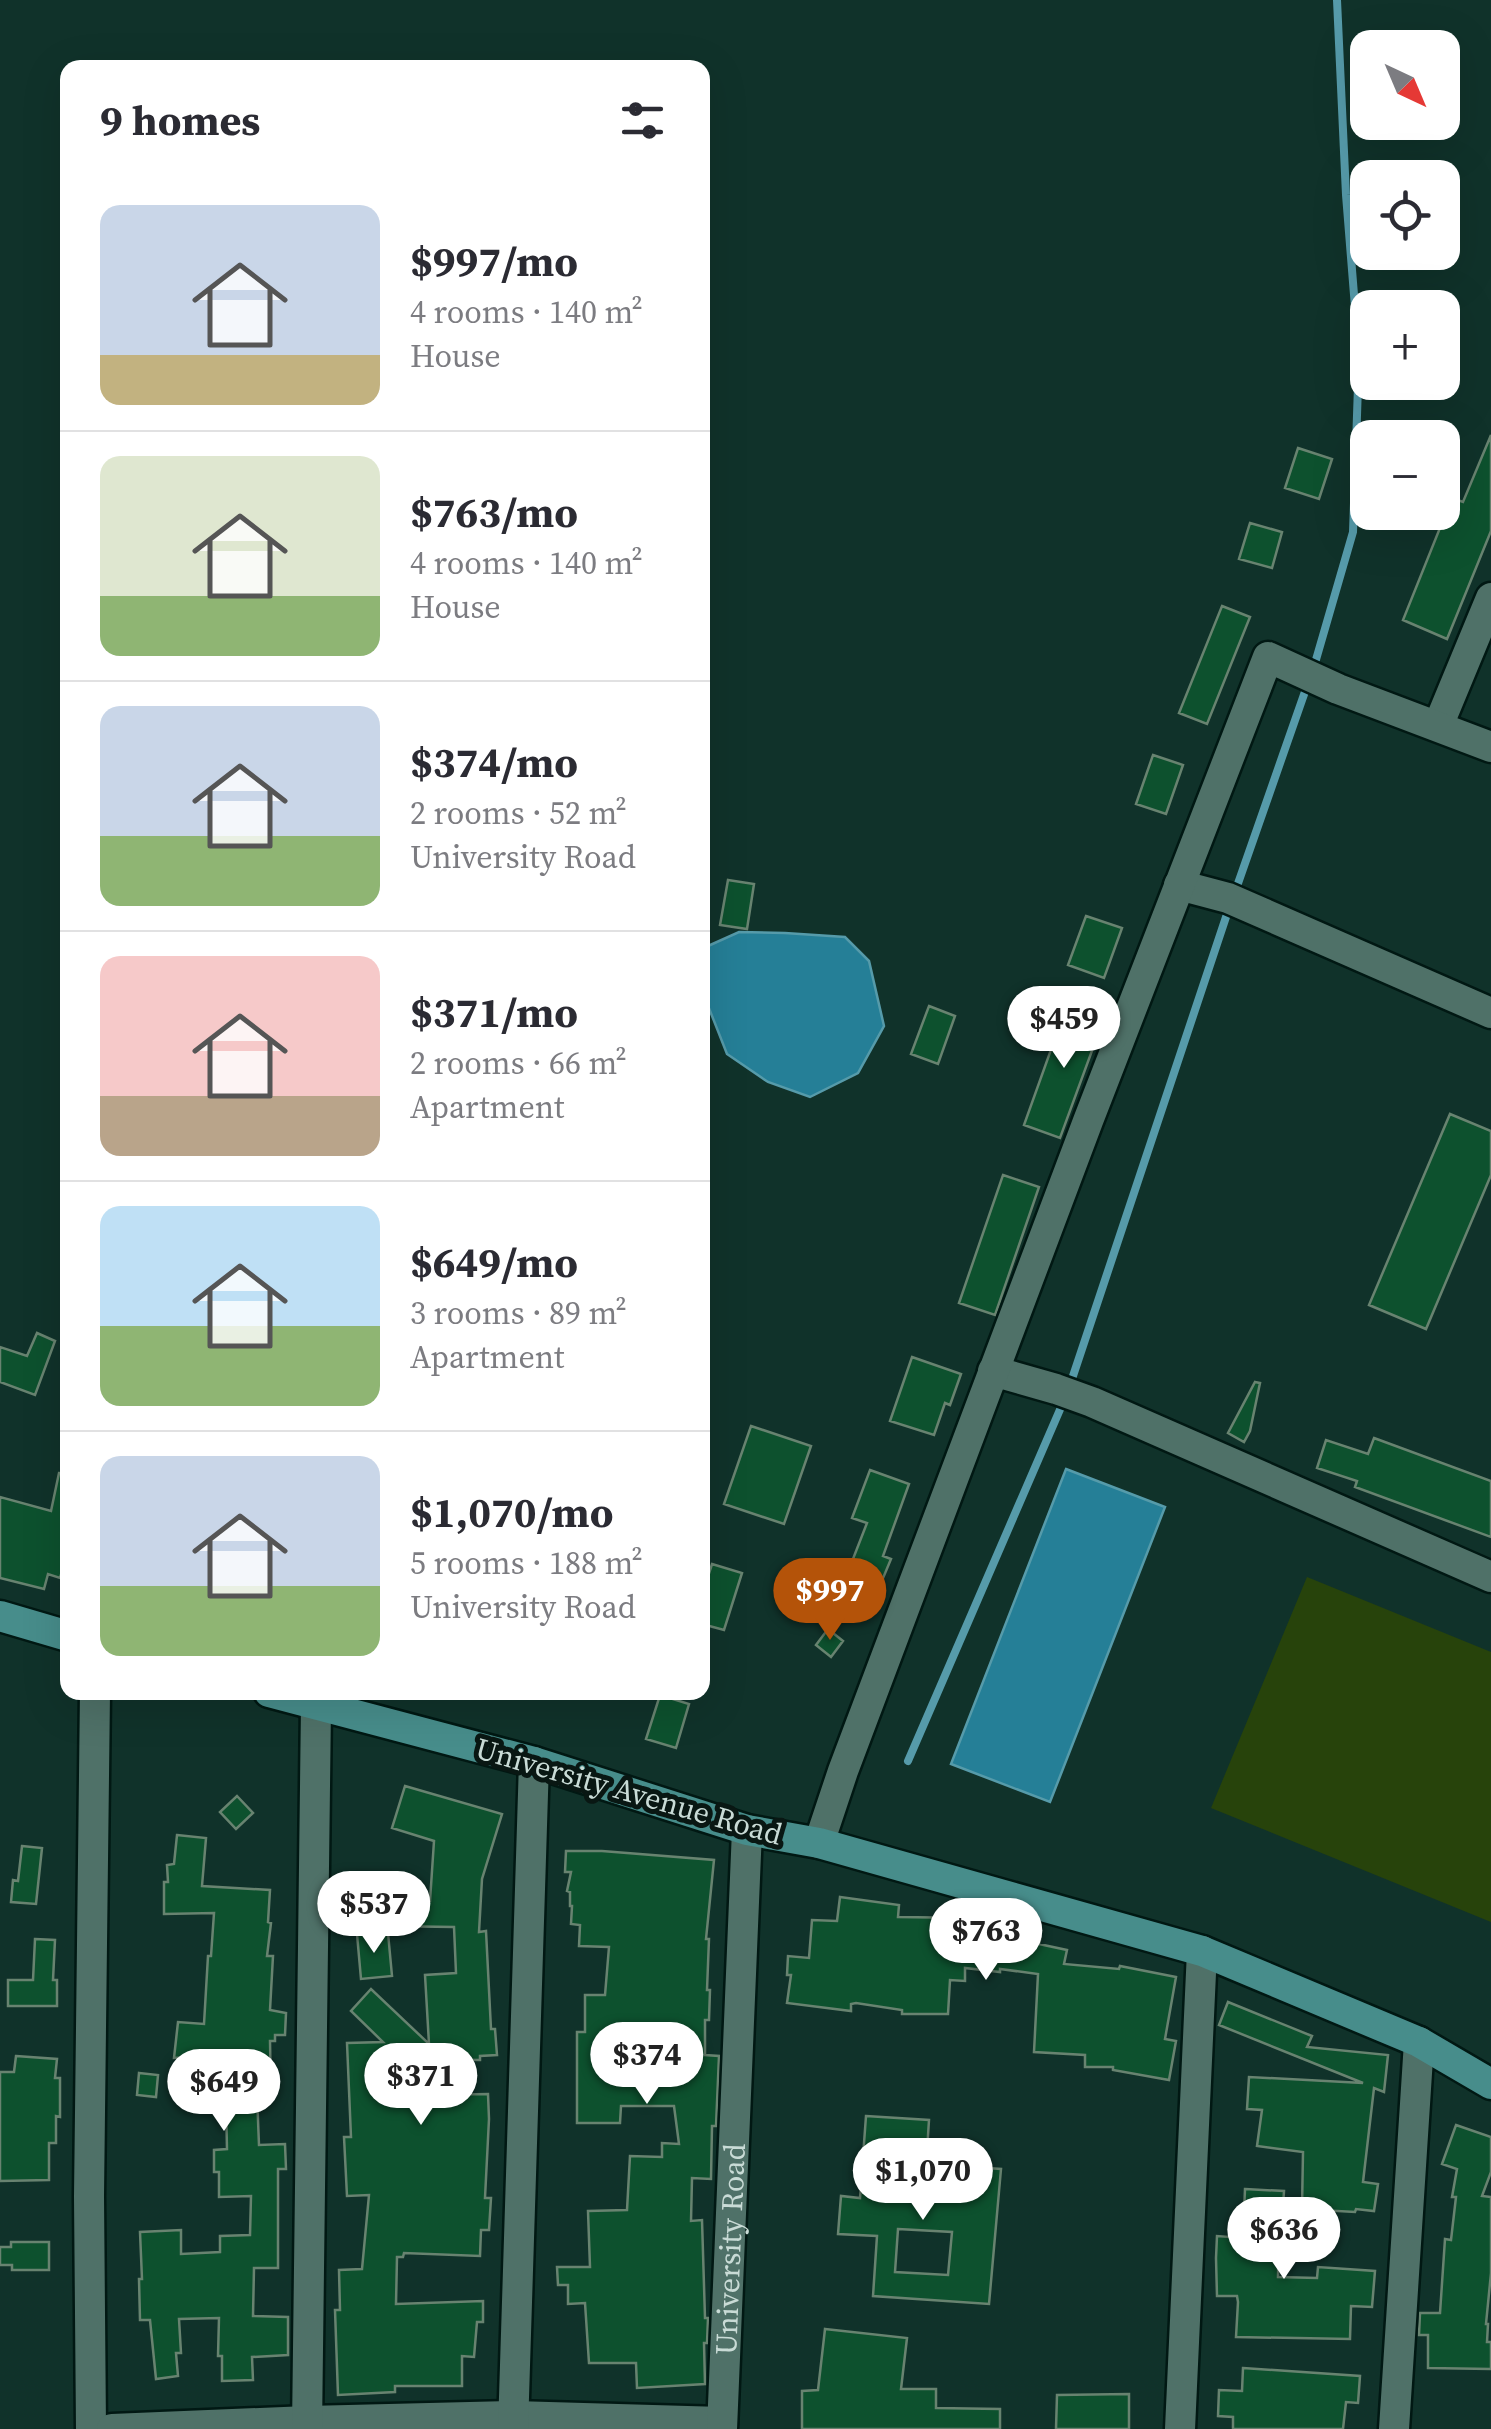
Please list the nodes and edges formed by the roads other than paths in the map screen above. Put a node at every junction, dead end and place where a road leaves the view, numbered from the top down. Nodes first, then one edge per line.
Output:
1 (1491, 598) edge
2 (1438, 726) junction
3 (1491, 747) edge
4 (1179, 885) junction
5 (1491, 1014) edge
6 (993, 1371) junction
7 (1491, 1577) edge
8 (0, 1616) edge
9 (60, 1634) edge
10 (96, 1700) edge
11 (296, 1700) edge
12 (316, 1706) junction
13 (534, 1762) junction
14 (747, 1830) junction
15 (819, 1844) junction
16 (1202, 1951) junction
17 (1419, 2042) junction
18 (1491, 2084) edge
19 (513, 2422) edge
20 (308, 2425) edge
21 (722, 2426) edge
22 (91, 2429) edge
23 (112, 2429) edge
24 (1180, 2429) edge
25 (1394, 2429) edge

1 - 2 street
2 - 3 street
2 - 4 street
4 - 5 street
4 - 6 street
6 - 7 street
6 - 15 street
8 - 9 main road
10 - 22 street
11 - 12 main road, University Avenue Road
12 - 13 main road, University Avenue Road
12 - 20 street
13 - 14 main road, University Avenue Road
13 - 19 street
14 - 15 main road, University Avenue Road
14 - 21 street, University Road
15 - 16 main road, University Avenue Road
16 - 17 main road, University Avenue Road
16 - 24 street
17 - 18 main road, University Avenue Road
17 - 25 street
19 - 20 street
19 - 21 street
20 - 23 street

